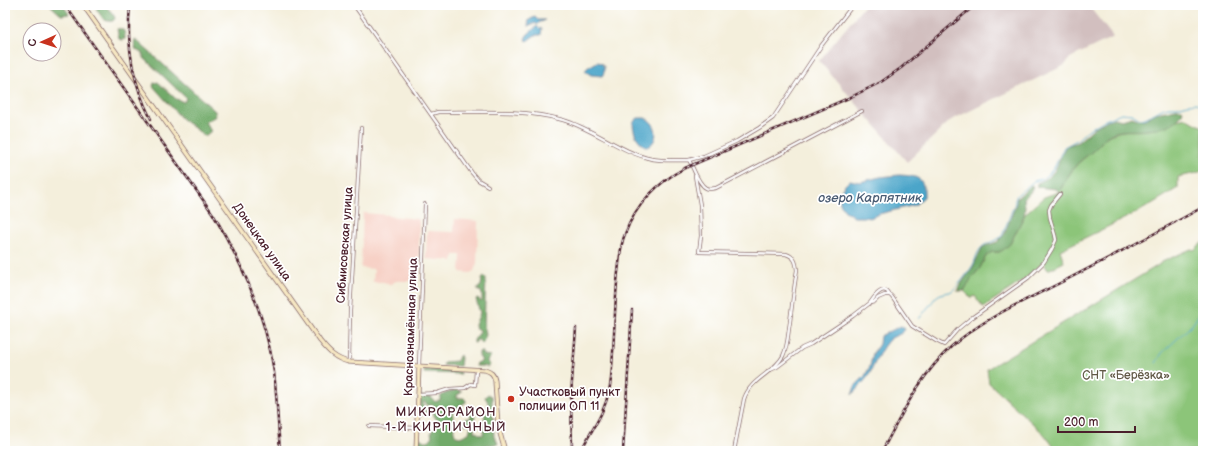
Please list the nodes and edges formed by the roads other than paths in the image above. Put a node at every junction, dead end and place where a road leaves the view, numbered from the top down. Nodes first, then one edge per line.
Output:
1 (83, 5) edge
2 (354, 5) edge
3 (853, 5) edge
4 (862, 111) dead end
5 (431, 114) junction
6 (361, 128) dead end
7 (689, 160) junction
8 (695, 172) junction
9 (488, 186) dead end
10 (1060, 194) dead end
11 (425, 204) dead end
12 (890, 295) junction
13 (870, 303) junction
14 (348, 362) junction
15 (420, 366) junction
16 (476, 370) junction
17 (768, 371) junction
18 (418, 394) junction
19 (369, 426) dead end
20 (417, 428) junction
21 (416, 451) edge
22 (505, 451) edge
23 (734, 451) edge

1 - 14 main road, Донецкая улица
2 - 5 street
3 - 7 street
4 - 8 street
5 - 7 street
5 - 9 street
6 - 14 street, Сибмисовская улица
7 - 8 street
8 - 17 street
10 - 12 street
11 - 15 street, Краснознамённая улица
12 - 13 street
12 - 13 street
13 - 17 street
14 - 15 main road, Донецкая улица
15 - 16 main road, Донецкая улица
15 - 18 main road, Краснознамённая улица
16 - 18 street
16 - 22 main road, Донецкая улица
17 - 23 street
18 - 20 main road, Краснознамённая улица
19 - 20 street
20 - 21 main road, Краснознамённая улица

